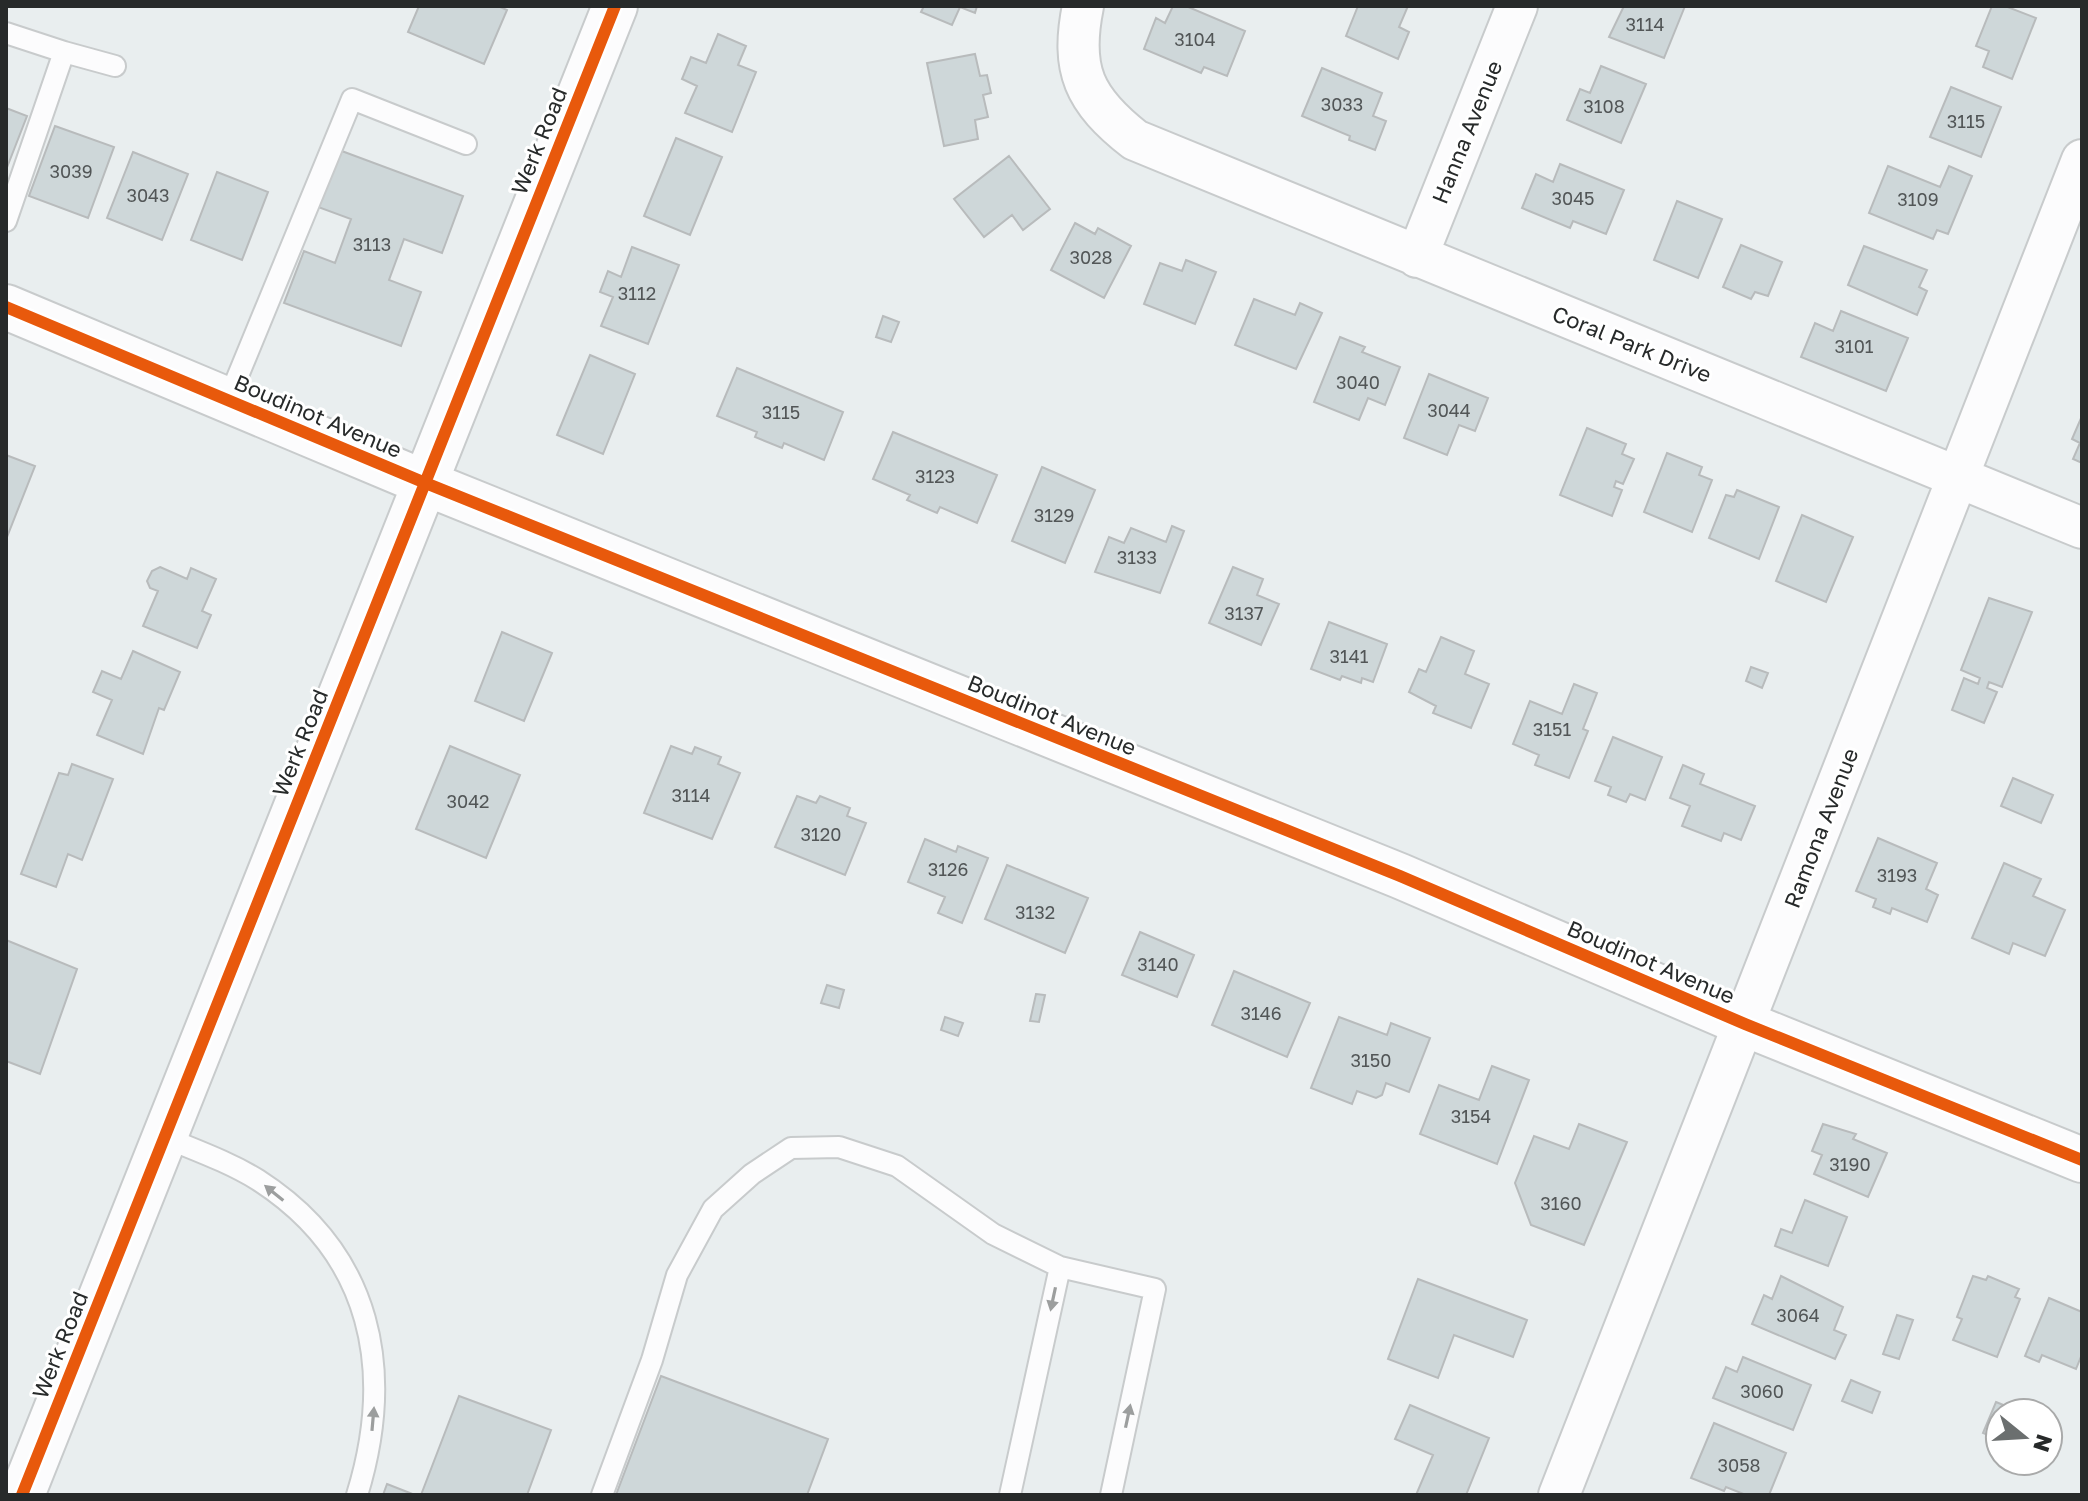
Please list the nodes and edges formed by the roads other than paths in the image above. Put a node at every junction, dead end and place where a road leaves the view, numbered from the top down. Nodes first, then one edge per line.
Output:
1 (615, 6) edge
2 (1083, 6) edge
3 (1517, 6) edge
4 (6, 33) edge
5 (64, 52) junction
6 (115, 66) dead end
7 (466, 144) dead end
8 (2082, 160) edge
9 (6, 221) edge
10 (1417, 257) junction
11 (6, 307) edge
12 (228, 400) junction
13 (1957, 476) junction
14 (423, 482) junction
15 (2082, 528) edge
16 (1745, 1024) junction
17 (164, 1137) junction
18 (2082, 1160) edge
19 (1060, 1267) junction
20 (1114, 1494) edge
21 (22, 1495) edge
22 (357, 1495) edge
23 (602, 1495) edge
24 (1010, 1495) edge
25 (1559, 1495) edge

1 - 14 street, Werk Road
2 - 10 street, Coral Park Drive
3 - 10 street, Hanna Avenue
4 - 5 lane
5 - 6 lane
5 - 9 lane
7 - 12 lane
8 - 13 street, Ramona Avenue
10 - 13 street, Coral Park Drive
11 - 12 street, Boudinot Avenue
12 - 14 street, Boudinot Avenue
13 - 15 street, Coral Park Drive
13 - 16 street, Ramona Avenue
14 - 16 street, Boudinot Avenue
14 - 17 street, Werk Road
16 - 18 street, Boudinot Avenue
16 - 25 street, Ramona Avenue
17 - 21 street, Werk Road
22 -> 17 lane
20 -> 19 lane
19 - 23 lane
19 -> 24 lane

